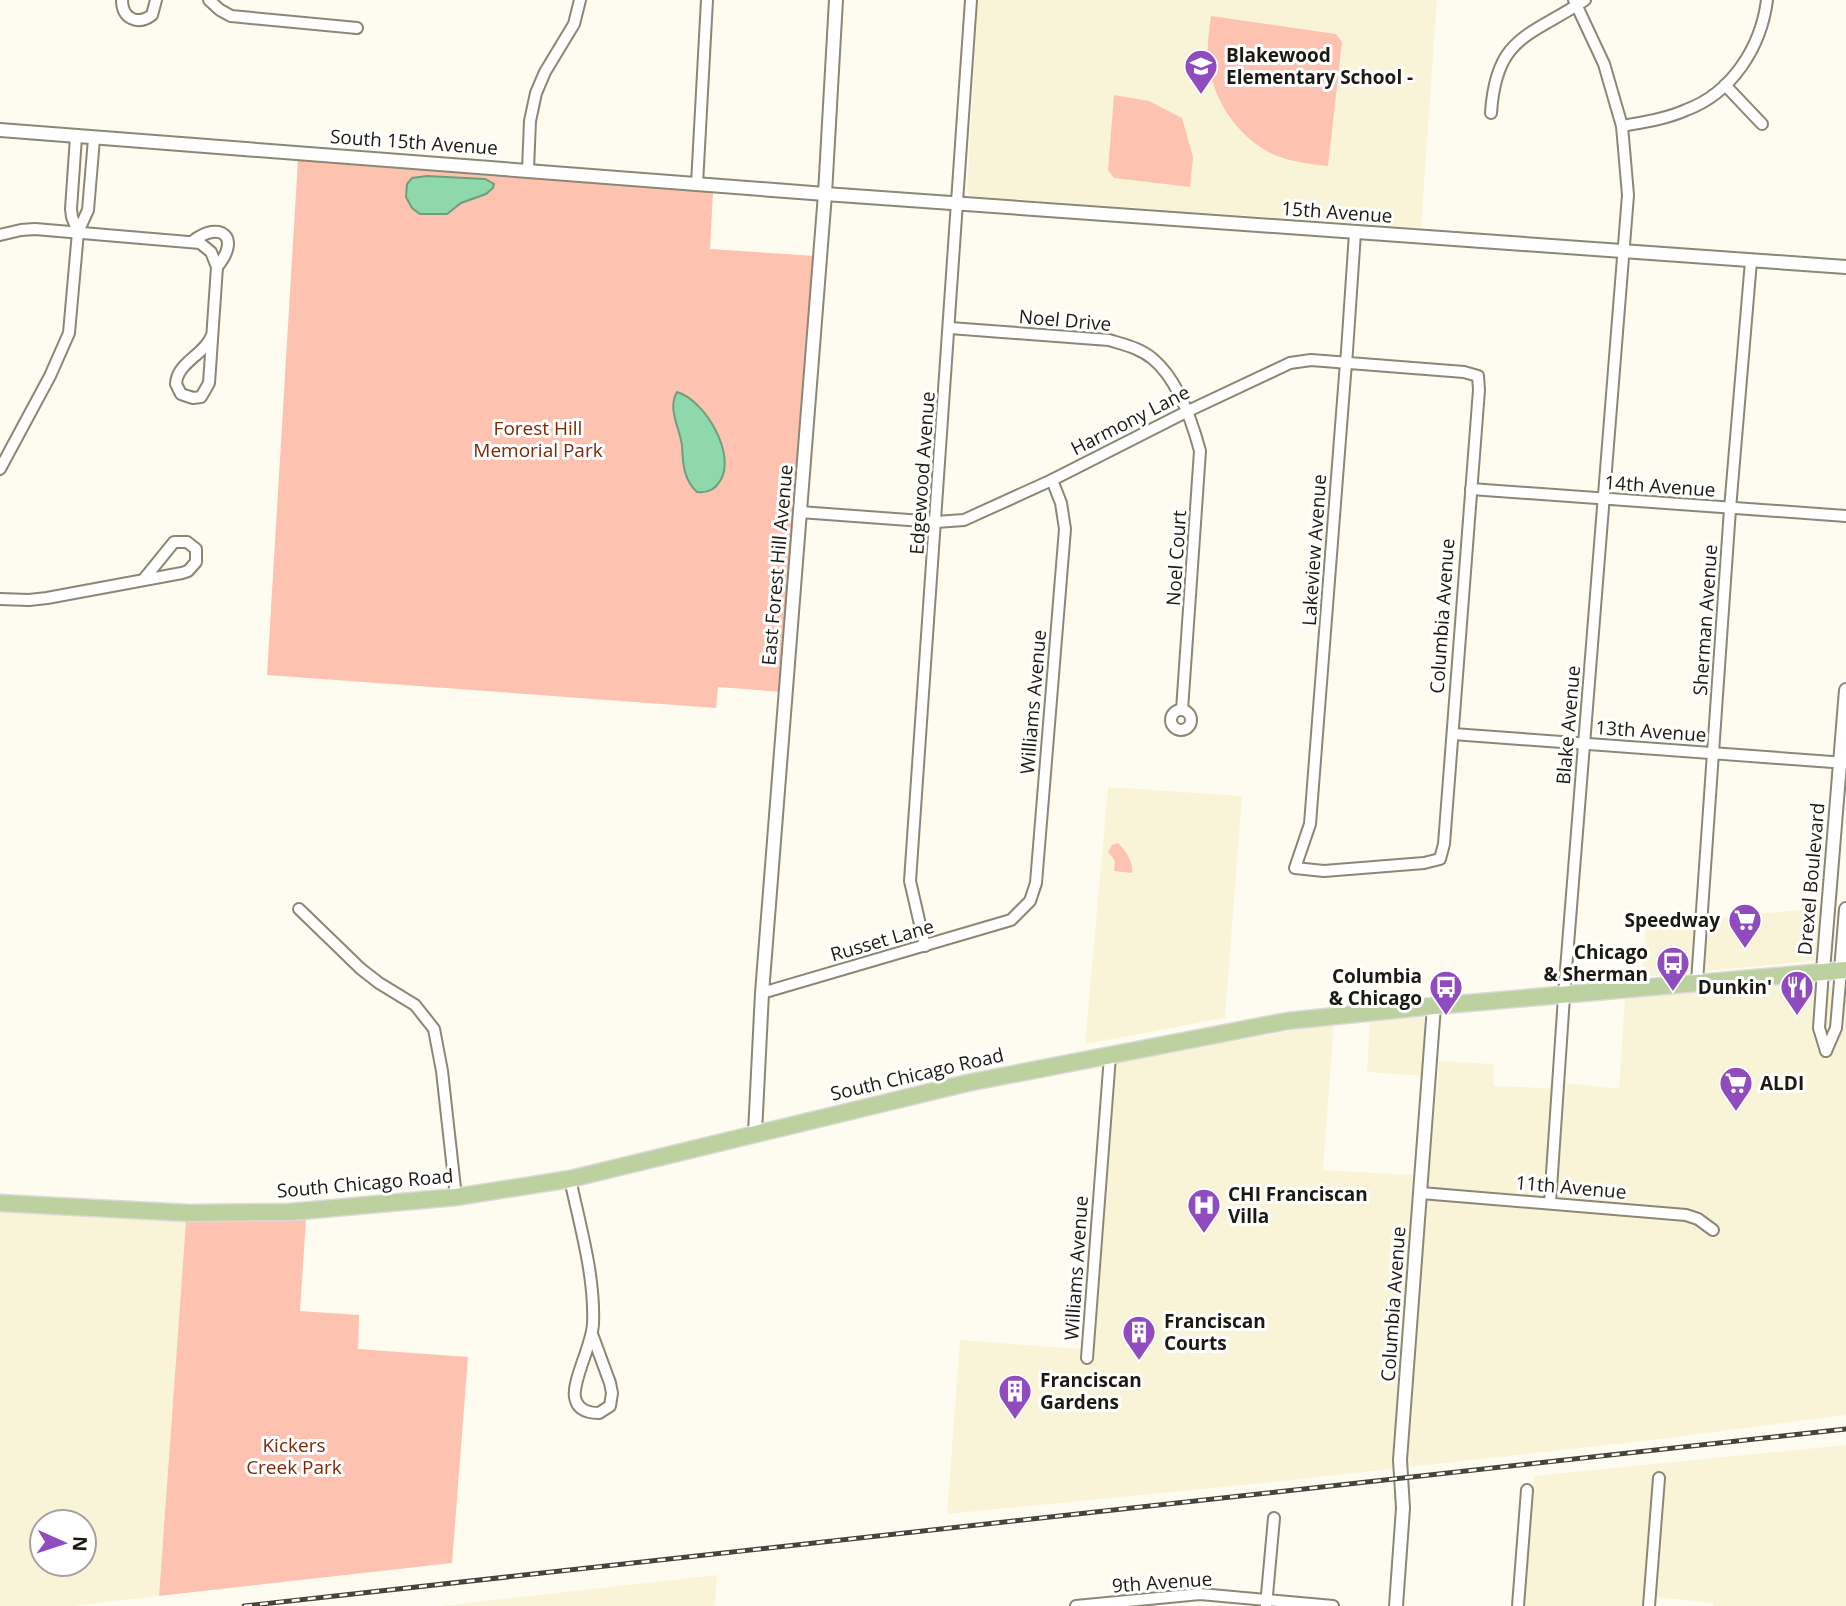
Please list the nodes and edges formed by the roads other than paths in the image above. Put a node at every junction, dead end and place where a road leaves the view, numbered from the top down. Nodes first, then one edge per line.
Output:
1 (122, 0) edge
2 (156, 0) edge
3 (209, 0) edge
4 (580, 0) edge
5 (707, 0) edge
6 (836, 0) edge
7 (971, 0) edge
8 (1767, 0) edge
9 (1579, 2) edge
10 (357, 28) dead end
11 (1725, 85) junction
12 (1491, 113) dead end
13 (1762, 124) dead end
14 (1622, 126) junction
15 (0, 131) edge
16 (76, 137) junction
17 (94, 139) junction
18 (527, 169) junction
19 (696, 184) junction
20 (825, 194) junction
21 (958, 203) junction
22 (78, 232) junction
23 (1355, 233) junction
24 (0, 235) edge
25 (193, 242) junction
26 (1624, 251) junction
27 (1751, 261) junction
28 (217, 267) junction
29 (1846, 267) edge
30 (950, 328) junction
31 (212, 335) junction
32 (1346, 363) junction
33 (1478, 376) joint
34 (1186, 412) junction
35 (0, 469) edge
36 (1052, 480) junction
37 (1471, 489) junction
38 (1604, 500) junction
39 (1730, 509) junction
40 (800, 512) junction
41 (1846, 516) edge
42 (936, 522) junction
43 (144, 579) junction
44 (0, 599) edge
45 (1846, 690) edge
46 (1182, 710) dead end
47 (1453, 734) junction
48 (1584, 744) junction
49 (1712, 753) junction
50 (1843, 762) edge
51 (1440, 859) joint
52 (299, 909) dead end
53 (1846, 909) edge
54 (1011, 920) joint
55 (925, 946) junction
56 (1844, 970) edge
57 (1823, 971) junction
58 (1697, 982) junction
59 (762, 993) junction
60 (1564, 995) junction
61 (1434, 1006) junction
62 (1110, 1056) junction
63 (755, 1133) junction
64 (570, 1180) junction
65 (1421, 1193) junction
66 (456, 1197) junction
67 (0, 1203) edge
68 (1550, 1203) junction
69 (1713, 1230) dead end
70 (592, 1334) junction
71 (1087, 1358) dead end
72 (1659, 1478) dead end
73 (1527, 1490) dead end
74 (1274, 1518) dead end
75 (1141, 1603) edge
76 (1267, 1603) edge
77 (1076, 1606) edge
78 (1333, 1606) edge
79 (1396, 1606) edge
80 (1518, 1606) edge
81 (1649, 1606) edge

1 - 2 street
3 - 10 street
4 - 18 street
5 - 19 street
6 - 20 street, East Forest Hill Avenue
7 - 21 street, Edgewood Avenue
8 - 11 street
9 - 12 street
9 - 14 street, Blake Avenue
11 - 13 street
11 - 14 street
14 - 26 street, Blake Avenue
15 - 16 street, South 15th Avenue
16 - 17 street, South 15th Avenue
16 - 22 street
17 - 18 street, South 15th Avenue
17 - 22 street
18 - 19 street, South 15th Avenue
19 - 20 street, South 15th Avenue
20 - 21 street, 15th Avenue
20 - 40 street, East Forest Hill Avenue
21 - 23 street, 15th Avenue
21 - 30 street, Edgewood Avenue
22 - 24 street
22 - 25 street
22 - 35 street
23 - 26 street, 15th Avenue
23 - 32 street, Lakeview Avenue
25 - 28 street
25 - 28 street
26 - 27 street, 15th Avenue
26 - 38 street, Blake Avenue
27 - 29 street, 15th Avenue
27 - 39 street, Sherman Avenue
28 - 31 street
30 - 34 street, Noel Drive
30 - 42 street, Edgewood Avenue
31 - 31 street
32 - 33 street, Harmony Lane
32 - 34 street, Harmony Lane
32 - 51 street, Lakeview Avenue
33 - 37 street, Columbia Avenue
34 - 36 street, Harmony Lane
34 - 46 street, Noel Court
36 - 42 street, Harmony Lane
36 - 54 street, Williams Avenue
37 - 38 street, 14th Avenue
37 - 47 street, Columbia Avenue
38 - 39 street, 14th Avenue
38 - 48 street, Blake Avenue
39 - 41 street, 14th Avenue
39 - 49 street, Sherman Avenue
40 - 42 street, Harmony Lane
40 - 59 street, East Forest Hill Avenue
42 - 55 street, Edgewood Avenue
43 - 43 street
43 - 44 street
45 - 50 street, Drexel Boulevard
47 - 48 street, 13th Avenue
47 - 51 street, Columbia Avenue
48 - 49 street, 13th Avenue
48 - 60 street, Blake Avenue
49 - 50 street, 13th Avenue
49 - 58 street, Sherman Avenue
50 - 57 street, Drexel Boulevard
52 - 66 street
53 - 56 street, Drexel Boulevard
54 - 55 street, Russet Lane
55 - 59 street, Russet Lane
56 - 57 main road, South Chicago Road
56 - 57 street, Drexel Boulevard
57 - 58 main road, South Chicago Road
58 - 60 main road, South Chicago Road
59 - 63 street, East Forest Hill Avenue
60 - 61 main road, South Chicago Road
60 - 68 street, Blake Avenue
61 - 62 main road, South Chicago Road
61 - 65 street, Columbia Avenue
62 - 63 main road, South Chicago Road
62 - 71 street, Williams Avenue
63 - 64 main road, South Chicago Road
64 - 66 main road, South Chicago Road
64 - 70 street
65 - 68 street, 11th Avenue
65 - 79 street, Columbia Avenue
66 - 67 main road, South Chicago Road
68 - 69 street, 11th Avenue
70 - 70 street
72 - 81 street
73 - 80 street
74 - 76 street
75 - 76 street, 9th Avenue
75 - 77 street, 9th Avenue
76 - 78 street, 9th Avenue

